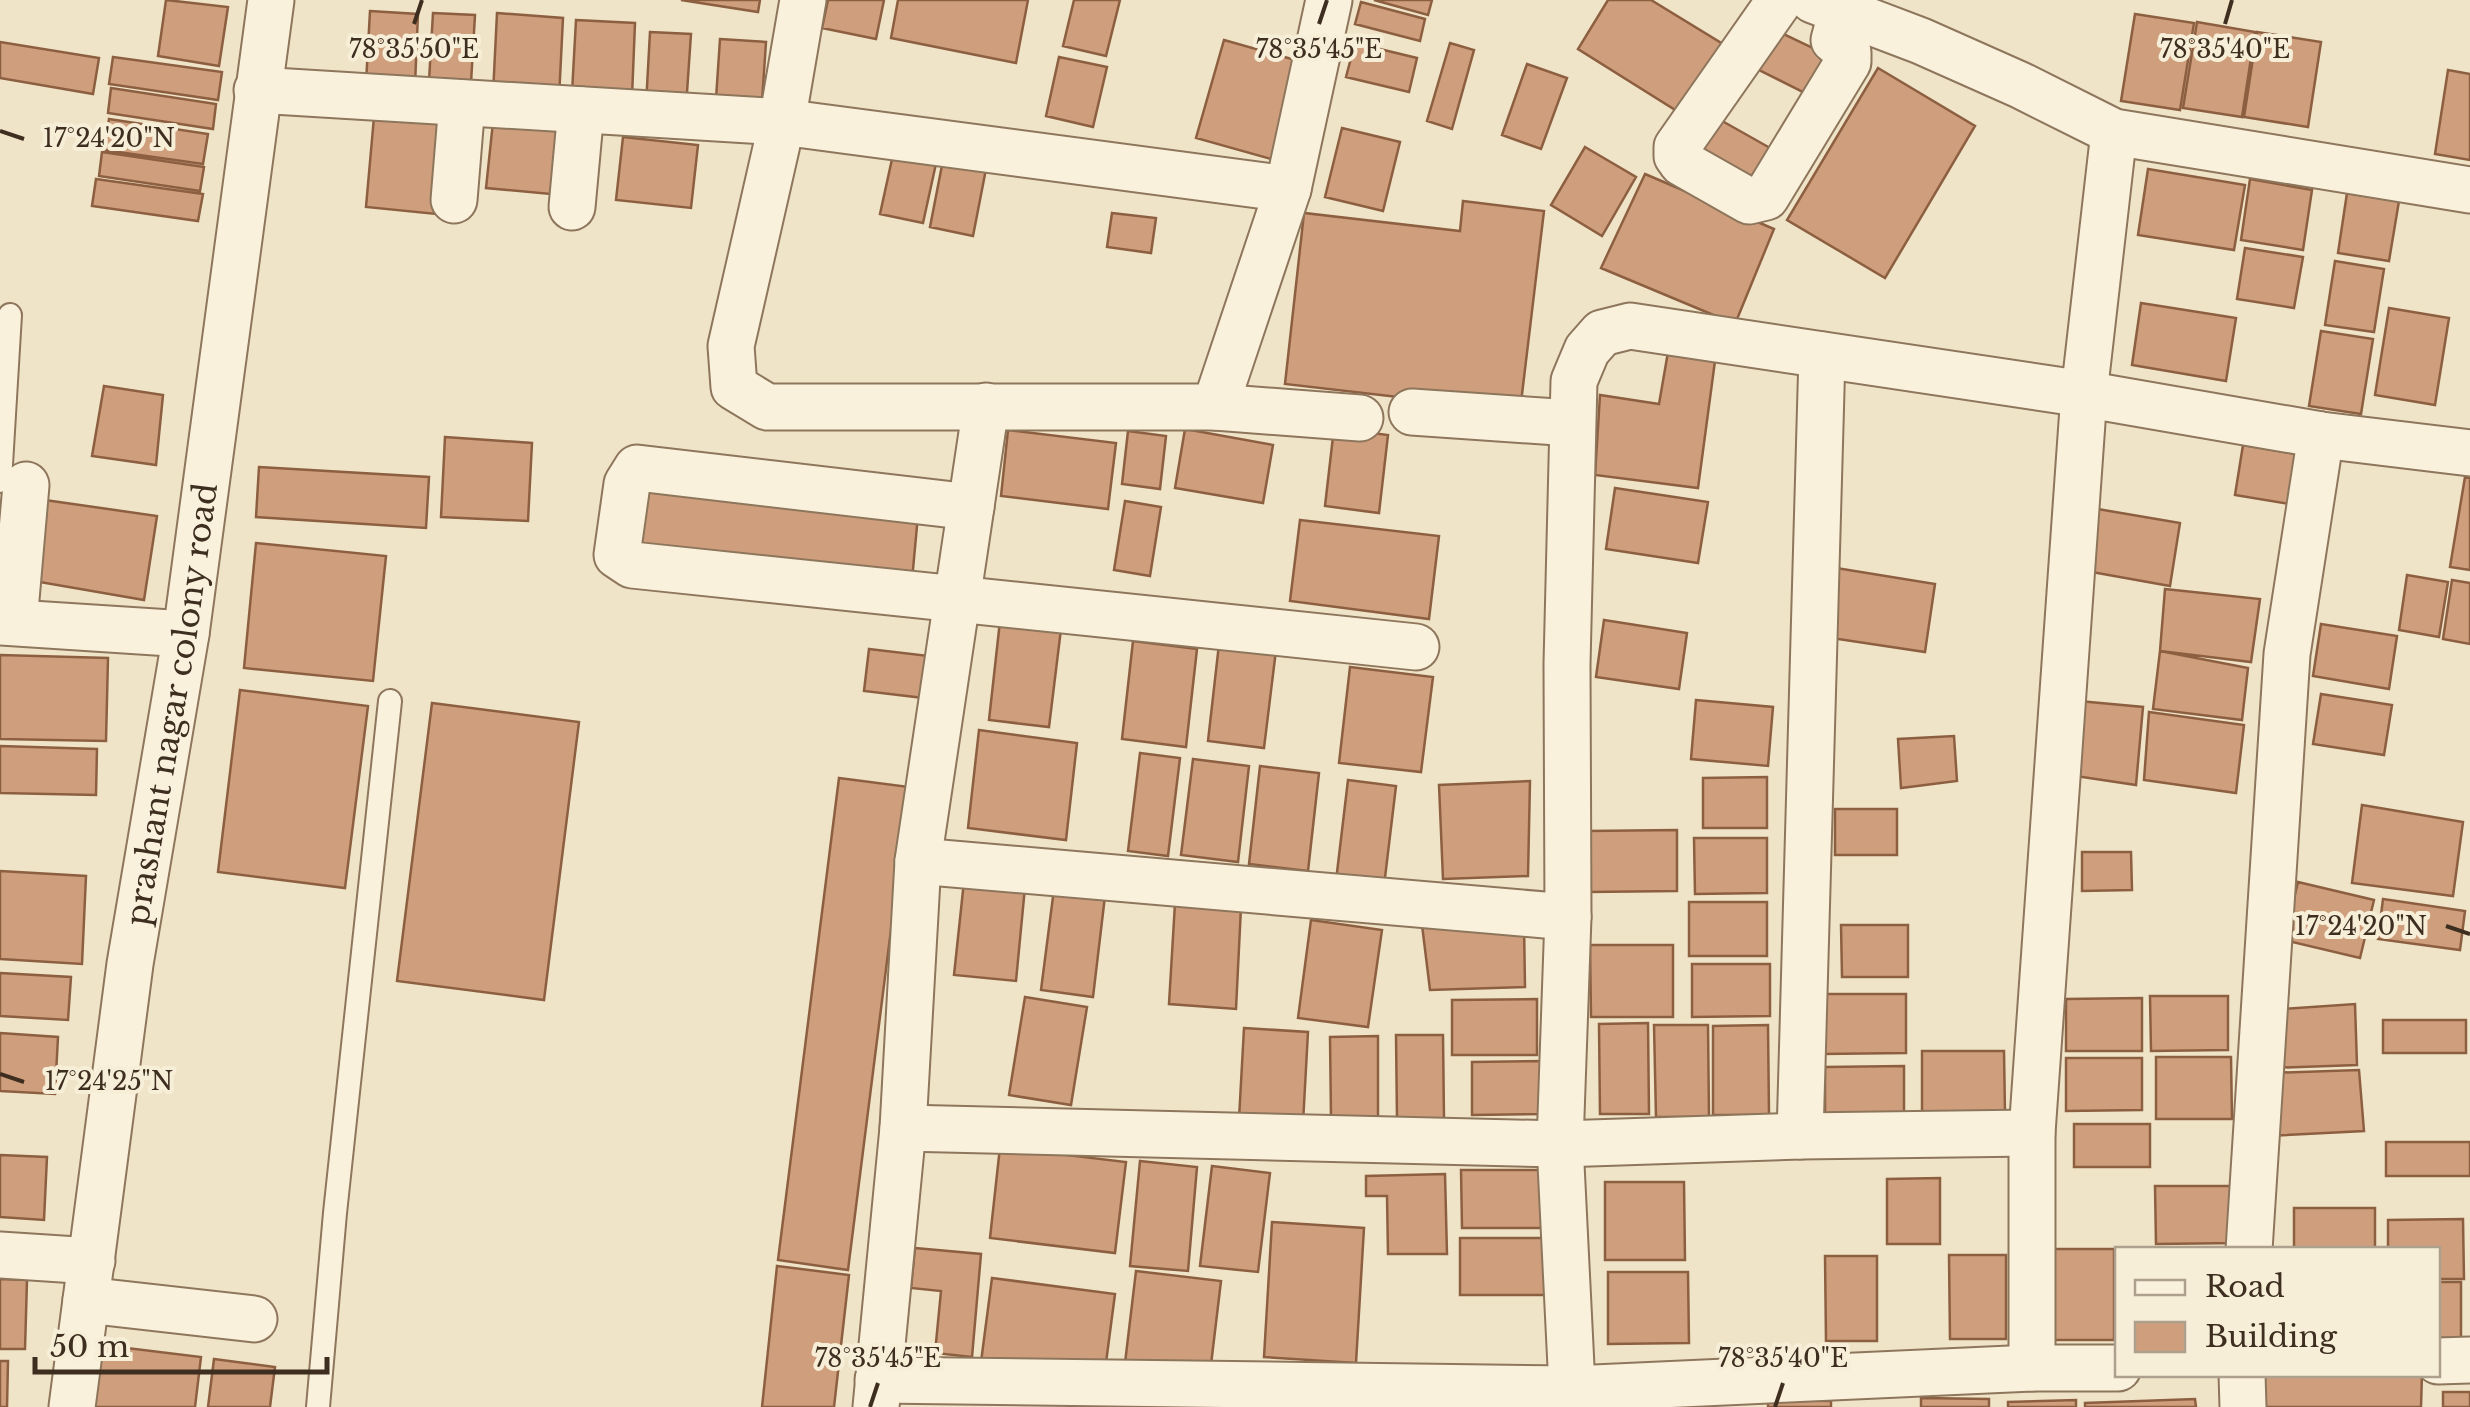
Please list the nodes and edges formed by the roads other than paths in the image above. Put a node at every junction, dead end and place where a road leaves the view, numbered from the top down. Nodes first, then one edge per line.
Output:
1 (271, 0) edge
2 (802, 0) edge
3 (1329, 0) edge
4 (1780, 0) edge
5 (1827, 5) edge
6 (256, 90) junction
7 (462, 103) junction
8 (581, 110) junction
9 (782, 122) junction
10 (2114, 132) junction
11 (1288, 188) junction
12 (2470, 190) edge
13 (454, 200) dead end
14 (572, 207) dead end
15 (10, 314) dead end
16 (1822, 355) junction
17 (2084, 394) junction
18 (986, 406) junction
19 (1215, 407) junction
20 (1412, 412) dead end
21 (1360, 418) dead end
22 (1572, 423) junction
23 (2322, 435) junction
24 (2470, 453) edge
25 (13, 483) edge
26 (971, 506) junction
27 (958, 597) junction
28 (7, 622) edge
29 (186, 634) junction
30 (1416, 647) dead end
31 (390, 700) dead end
32 (918, 862) junction
33 (1568, 917) junction
34 (904, 1128) junction
35 (2032, 1133) junction
36 (1800, 1136) junction
37 (1560, 1144) junction
38 (2250, 1247) edge
39 (0, 1255) edge
40 (89, 1281) junction
41 (254, 1319) dead end
42 (2470, 1360) edge
43 (2440, 1361) edge
44 (2032, 1368) junction
45 (2115, 1368) edge
46 (2242, 1377) edge
47 (877, 1393) edge
48 (1572, 1398) edge
49 (72, 1407) edge
50 (318, 1407) edge
51 (2243, 1407) edge

1 - 6 street, prashant nagar colony road
2 - 9 street
3 - 11 street
4 - 5 street
5 - 10 street
6 - 7 street
6 - 29 street, prashant nagar colony road
7 - 8 street
7 - 13 street
8 - 9 street
8 - 14 street
9 - 11 street
9 - 18 street
10 - 12 street
10 - 17 street
11 - 19 street
15 - 25 lane
16 - 17 street
16 - 22 street
16 - 36 street
17 - 23 street
17 - 35 street
18 - 19 street
18 - 26 street
19 - 21 street
20 - 22 street
22 - 33 street
23 - 24 street
23 - 38 street
25 - 28 street
26 - 27 street
26 - 27 street
27 - 30 street
27 - 32 street
28 - 29 street
29 - 40 street, prashant nagar colony road
31 - 50 lane
32 - 33 street
32 - 34 street
33 - 37 street
34 - 37 street
34 - 47 street
35 - 36 street
35 - 44 street
36 - 37 street
37 - 48 street
39 - 40 street
40 - 41 street
40 - 49 street, prashant nagar colony road
42 - 43 street
44 - 45 street
44 - 48 street
46 - 51 street
47 - 48 street

